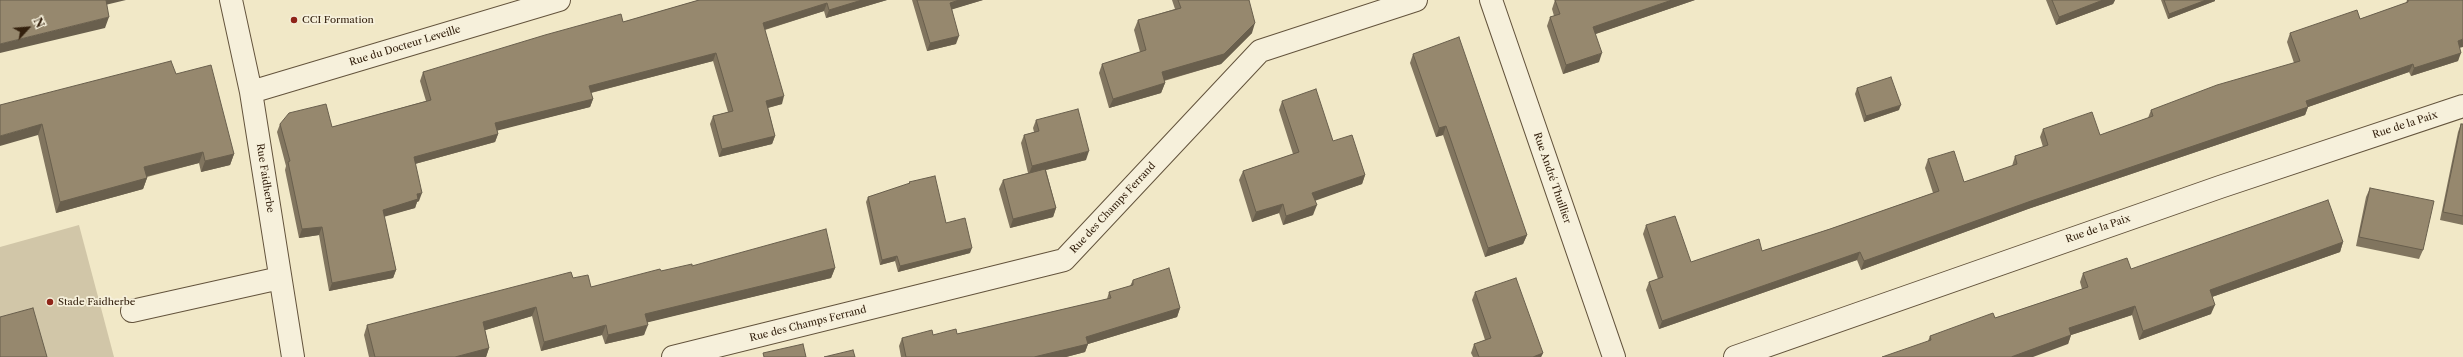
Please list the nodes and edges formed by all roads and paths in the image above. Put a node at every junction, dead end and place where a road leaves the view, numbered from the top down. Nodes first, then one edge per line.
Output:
1 (231, 0) edge
2 (560, 0) edge
3 (1416, 0) edge
4 (1491, 0) edge
5 (251, 92) junction
6 (2463, 106) edge
7 (280, 278) junction
8 (132, 311) dead end
9 (293, 357) edge
10 (673, 357) edge
11 (1614, 357) edge
12 (1735, 357) edge

1 - 5 street, Rue Faidherbe
2 - 5 street, Rue du Docteur Leveille
3 - 10 street, Rue des Champs Ferrand
4 - 11 street, Rue André Thuillier
5 - 7 street, Rue Faidherbe
6 - 12 street, Rue de la Paix
7 - 8 street
7 - 9 street, Rue Faidherbe

